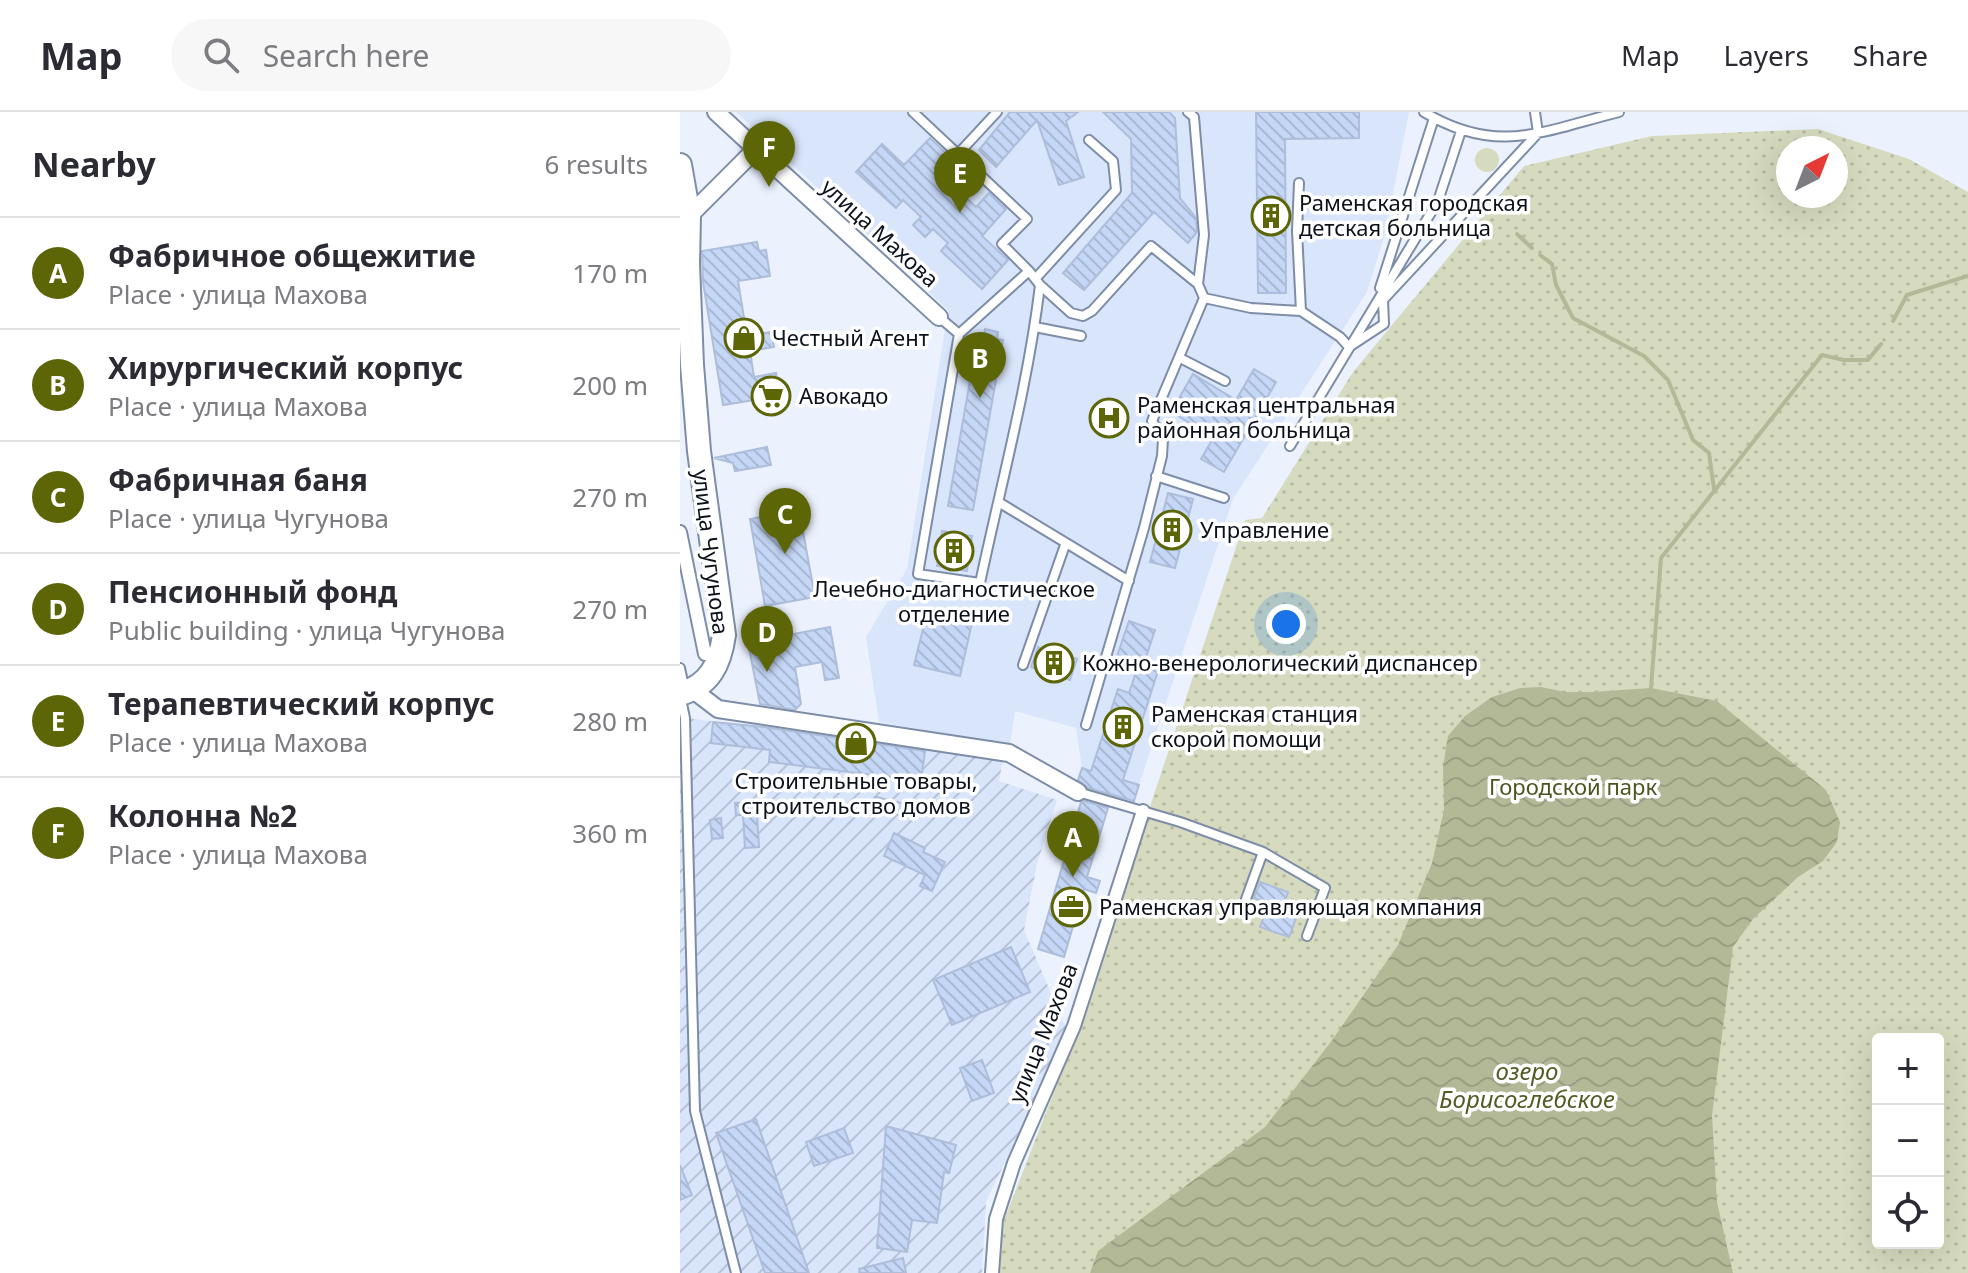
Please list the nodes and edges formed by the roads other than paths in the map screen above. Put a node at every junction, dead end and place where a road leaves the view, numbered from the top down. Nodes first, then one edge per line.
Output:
1 (716, 112) edge
2 (913, 112) edge
3 (997, 112) edge
4 (1424, 112) edge
5 (1535, 112) edge
6 (1619, 112) edge
7 (1192, 114) edge
8 (1434, 118) junction
9 (1461, 131) junction
10 (1538, 133) junction
11 (1089, 140) dead end
12 (756, 149) junction
13 (958, 154) junction
14 (680, 165) edge
15 (1299, 183) dead end
16 (689, 216) junction
17 (1035, 278) junction
18 (1198, 284) junction
19 (1204, 298) junction
20 (1374, 304) junction
21 (1301, 311) junction
22 (939, 317) joint
23 (1035, 327) junction
24 (959, 334) junction
25 (1081, 336) dead end
26 (1349, 347) junction
27 (1180, 358) junction
28 (1225, 381) dead end
29 (1290, 446) dead end
30 (1156, 476) junction
31 (1224, 498) dead end
32 (1000, 503) junction
33 (680, 532) edge
34 (1065, 545) junction
35 (1129, 581) junction
36 (705, 654) dead end
37 (1023, 665) dead end
38 (680, 668) edge
39 (686, 692) edge
40 (1086, 725) dead end
41 (683, 741) edge
42 (1078, 792) joint
43 (1143, 811) junction
44 (1263, 852) junction
45 (1246, 899) dead end
46 (1307, 936) dead end
47 (736, 1273) edge
48 (992, 1273) edge

1 - 12 street, улица Махова
2 - 13 lane
3 - 13 lane
4 - 8 lane
5 - 10 lane
6 - 10 lane
7 - 18 lane
8 - 9 lane
8 - 20 lane
9 - 10 lane
9 - 20 lane
10 - 26 lane
11 - 17 lane
12 - 16 street
12 - 22 street, улица Махова
13 - 17 lane
14 - 16 main road, улица Чугунова
15 - 21 lane
16 - 39 main road, улица Чугунова
17 - 18 lane
17 - 23 lane
17 - 24 lane
18 - 19 lane
19 - 21 lane
19 - 27 lane
20 - 26 lane
21 - 26 lane
22 - 24 lane
23 - 25 lane
23 - 32 lane
24 - 32 lane
26 - 29 lane
27 - 28 lane
27 - 30 lane
30 - 31 lane
30 - 35 lane
32 - 34 lane
33 - 36 street
34 - 35 lane
34 - 37 lane
35 - 40 lane
38 - 39 lane
39 - 41 lane
39 - 42 street
41 - 47 lane
42 - 43 lane
43 - 44 lane
43 - 48 street, улица Махова
44 - 45 lane
44 - 46 lane

